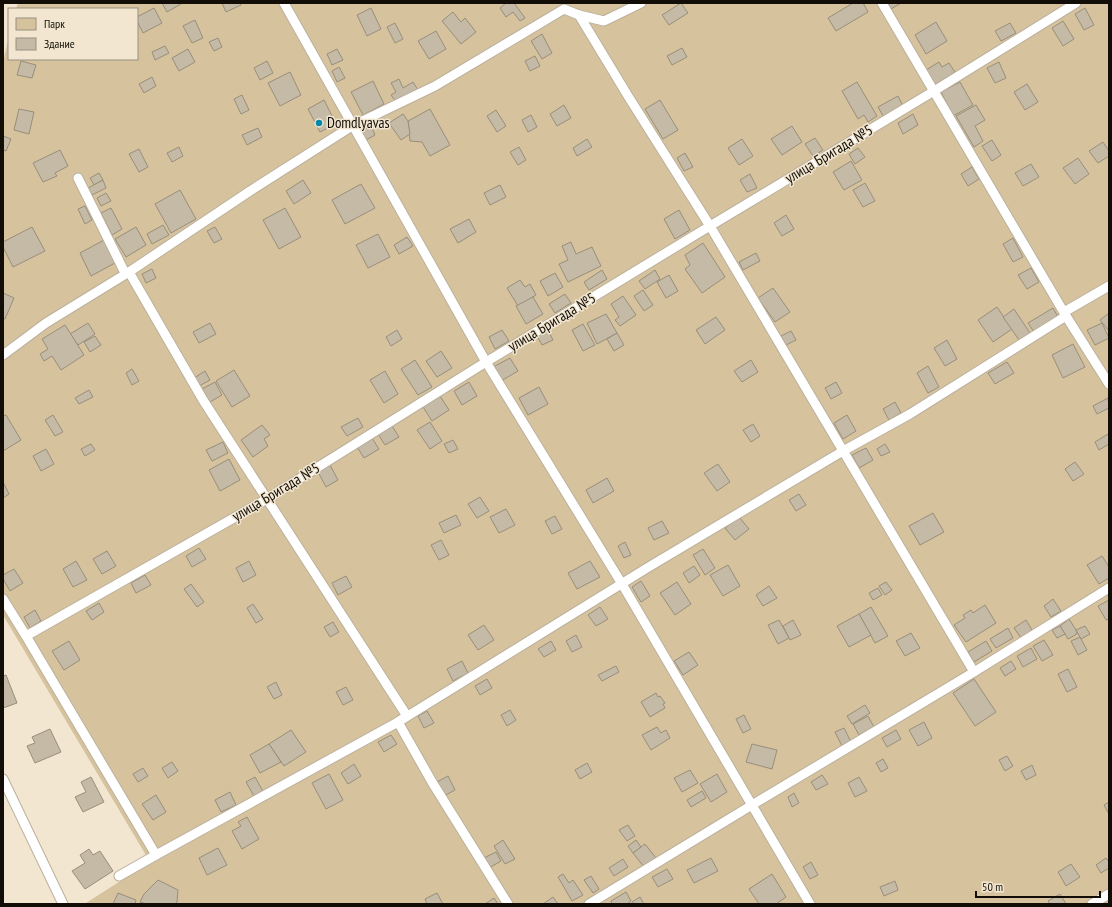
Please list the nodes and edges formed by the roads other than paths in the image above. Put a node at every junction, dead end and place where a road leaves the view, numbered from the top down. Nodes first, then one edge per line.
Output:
1 (284, 3) edge
2 (641, 3) edge
3 (882, 3) edge
4 (1076, 3) edge
5 (579, 15) junction
6 (934, 91) junction
7 (352, 126) junction
8 (78, 178) dead end
9 (710, 226) junction
10 (127, 272) junction
11 (1109, 286) edge
12 (1065, 314) junction
13 (3, 356) edge
14 (486, 362) junction
15 (1109, 384) edge
16 (844, 451) junction
17 (267, 499) junction
18 (622, 584) junction
19 (1109, 588) edge
20 (3, 599) edge
21 (26, 636) junction
22 (974, 672) junction
23 (407, 716) junction
24 (398, 722) junction
25 (3, 779) edge
26 (752, 804) junction
27 (156, 855) junction
28 (119, 876) dead end
29 (1109, 894) edge
30 (63, 904) edge
31 (508, 904) edge
32 (589, 904) edge
33 (810, 904) edge
34 (1092, 904) edge

1 - 7 lane
2 - 5 lane
3 - 6 lane
4 - 6 lane, улица Бригада №5
5 - 7 lane
5 - 9 lane
6 - 9 lane, улица Бригада №5
6 - 12 lane
7 - 10 lane
7 - 14 lane
8 - 10 lane
9 - 14 lane, улица Бригада №5
9 - 16 lane
10 - 13 lane
10 - 17 lane
11 - 12 lane
12 - 15 lane
12 - 16 lane
14 - 17 lane, улица Бригада №5
14 - 18 lane
16 - 18 lane
16 - 22 lane
17 - 21 lane, улица Бригада №5
17 - 23 lane
18 - 23 lane
18 - 26 lane
19 - 22 lane
20 - 21 lane
21 - 27 lane
22 - 26 lane
23 - 24 lane
24 - 27 lane
24 - 31 lane
25 - 30 lane
26 - 32 lane
26 - 33 lane
27 - 28 lane
29 - 34 lane

